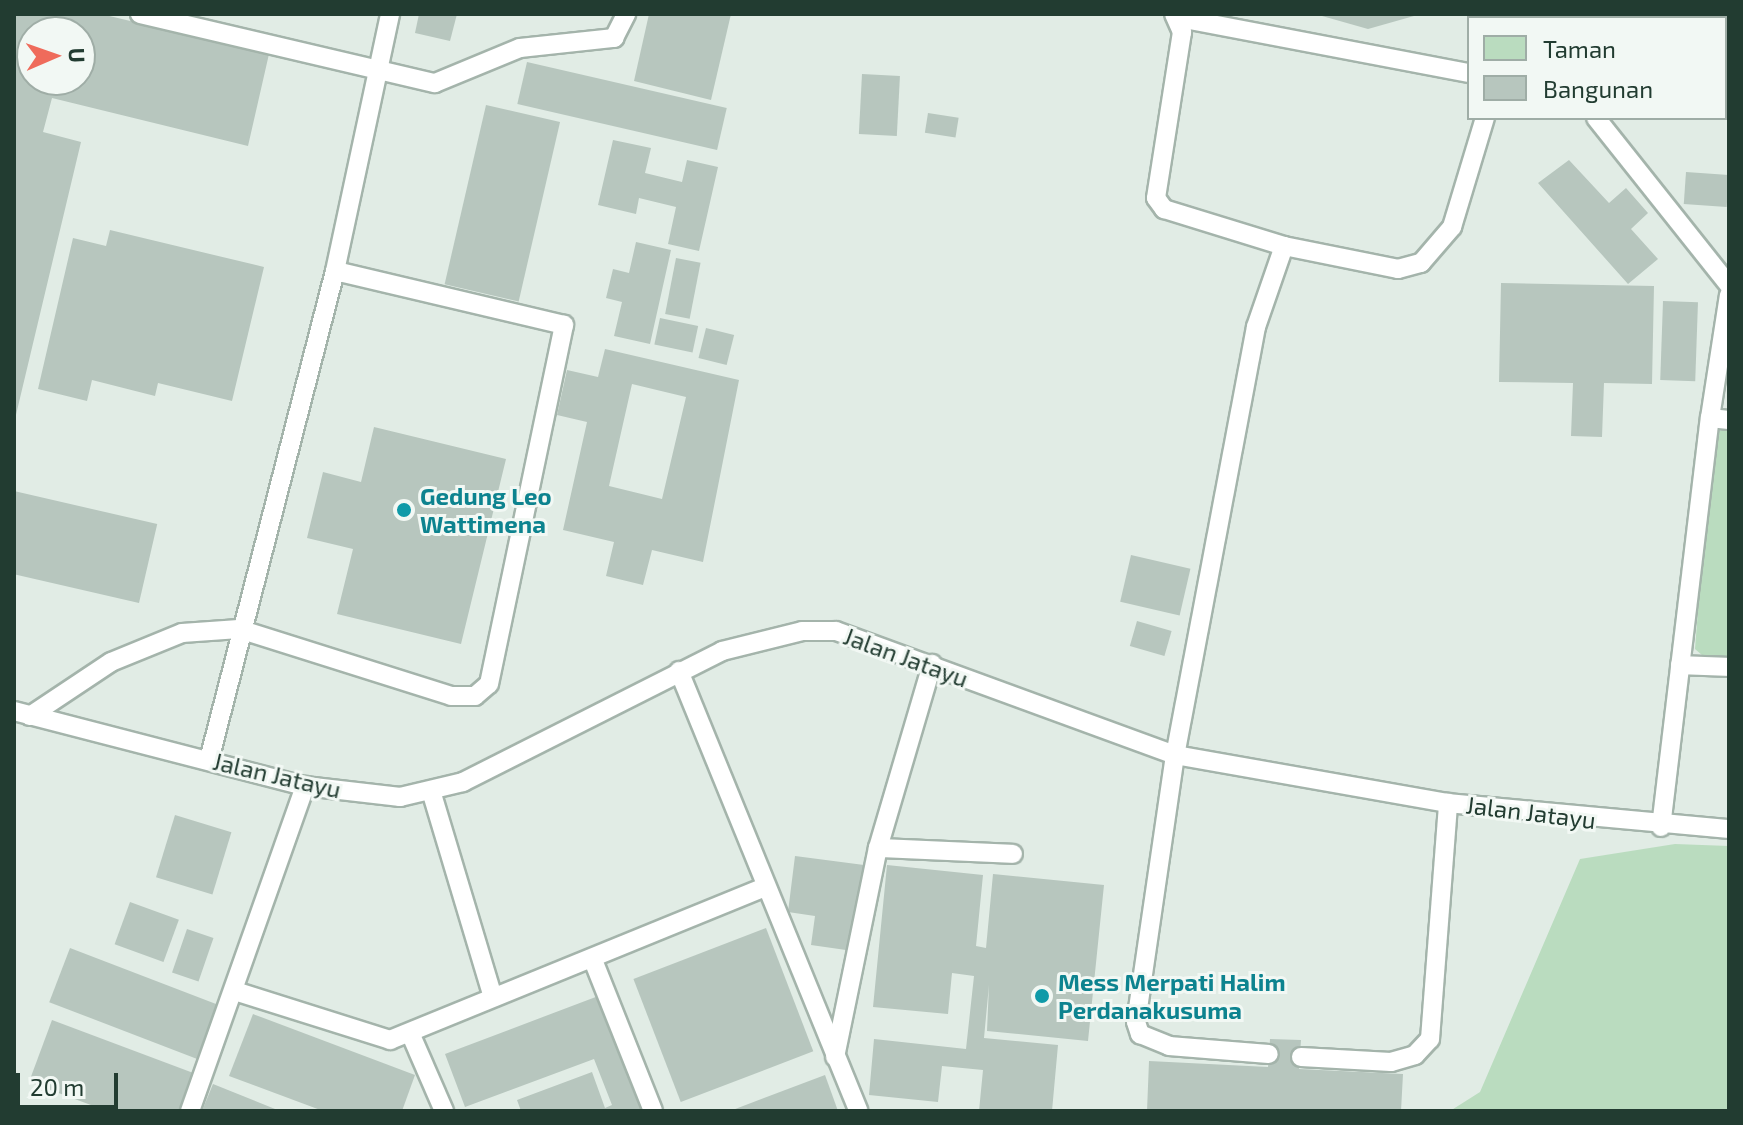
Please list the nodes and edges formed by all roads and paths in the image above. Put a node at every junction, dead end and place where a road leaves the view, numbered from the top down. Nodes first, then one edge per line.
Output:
1 (140, 14) edge
2 (390, 14) edge
3 (626, 14) edge
4 (1177, 16) edge
5 (376, 72) junction
6 (1467, 73) edge
7 (1484, 120) edge
8 (1598, 120) edge
9 (1284, 246) junction
10 (335, 271) junction
11 (1729, 285) edge
12 (1729, 295) edge
13 (1720, 419) edge
14 (239, 629) junction
15 (932, 664) junction
16 (1680, 665) junction
17 (1729, 667) edge
18 (679, 671) junction
19 (22, 713) edge
20 (1175, 755) junction
21 (209, 760) junction
22 (305, 786) junction
23 (432, 794) junction
24 (1448, 803) junction
25 (1661, 827) junction
26 (1729, 829) edge
27 (878, 848) junction
28 (1013, 854) dead end
29 (763, 888) junction
30 (593, 960) junction
31 (235, 991) junction
32 (492, 994) junction
33 (411, 1035) junction
34 (1269, 1054) dead end
35 (835, 1057) junction
36 (1301, 1057) dead end
37 (190, 1111) edge
38 (444, 1111) edge
39 (653, 1111) edge
40 (859, 1111) edge

1 - 5 lane
2 - 5 lane
3 - 5 lane
4 - 6 lane
4 - 9 lane
5 - 10 lane
7 - 9 lane
8 - 11 lane
9 - 20 lane
10 - 14 lane
10 - 14 lane
12 - 13 lane
13 - 16 lane
14 - 19 lane
14 - 21 lane
15 - 18 lane, Jalan Jatayu
15 - 20 lane, Jalan Jatayu
15 - 27 lane
16 - 17 lane
16 - 25 lane
18 - 23 lane, Jalan Jatayu
18 - 29 lane
19 - 21 lane, Jalan Jatayu
20 - 24 lane, Jalan Jatayu
20 - 34 lane
21 - 22 lane, Jalan Jatayu
22 - 23 lane, Jalan Jatayu
22 - 31 lane
23 - 32 lane
24 - 25 lane, Jalan Jatayu
24 - 36 lane
25 - 26 lane, Jalan Jatayu
27 - 28 lane
27 - 35 lane
29 - 30 lane
29 - 35 lane
30 - 32 lane
30 - 39 lane
31 - 33 lane
31 - 37 lane
32 - 33 lane
33 - 38 lane
35 - 40 lane

